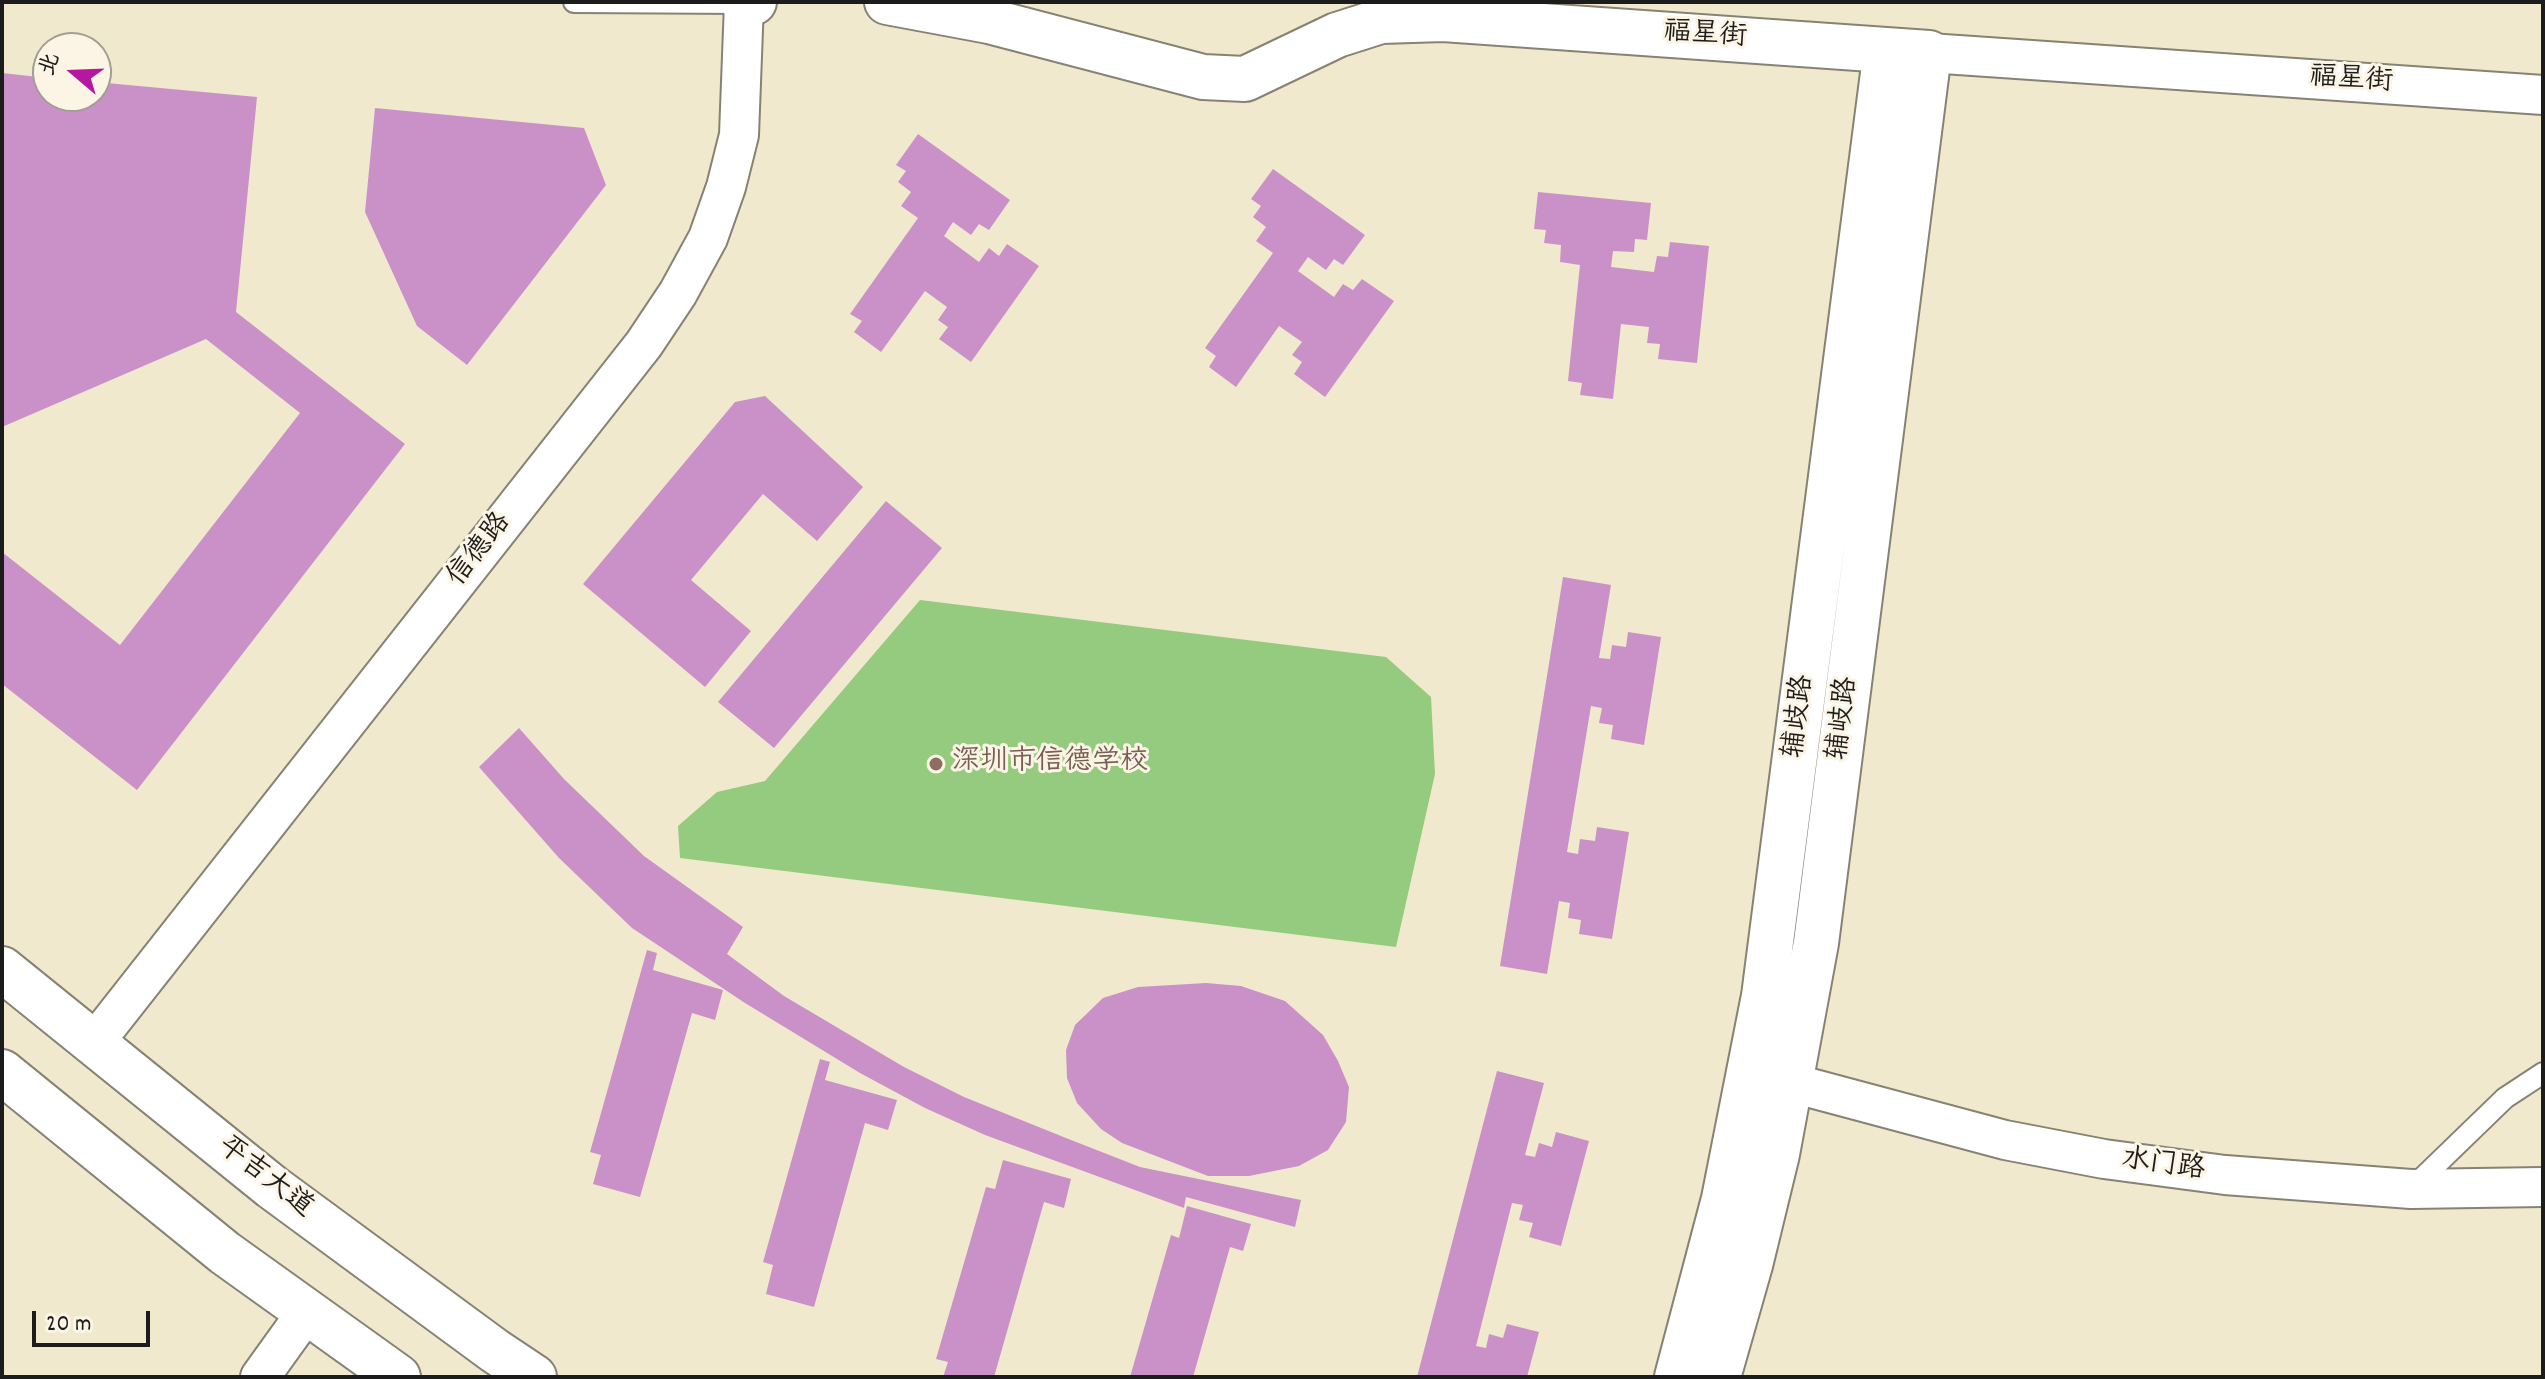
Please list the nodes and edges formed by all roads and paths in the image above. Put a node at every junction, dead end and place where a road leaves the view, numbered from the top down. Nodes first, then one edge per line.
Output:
1 (574, 2) edge
2 (754, 2) edge
3 (887, 2) edge
4 (744, 3) edge
5 (992, 11) edge
6 (1908, 52) junction
7 (2543, 95) edge
8 (2, 969) edge
9 (94, 1043) junction
10 (2, 1072) edge
11 (2543, 1073) edge
12 (1792, 1083) junction
13 (2543, 1187) edge
14 (2411, 1189) junction
15 (306, 1313) junction
16 (260, 1377) edge
17 (398, 1377) edge
18 (534, 1377) edge
19 (1677, 1377) edge
20 (1718, 1377) edge

1 - 4 lane
2 - 4 street
3 - 5 street, 福星街
4 - 9 street, 信德路
5 - 6 street, 福星街
6 - 7 street, 福星街
6 - 12 street, 辅岐路
6 - 19 street, 辅歧路
8 - 9 street, 平吉大道
9 - 18 street, 平吉大道
10 - 15 street
11 - 14 lane
12 - 14 street, 水门路
12 - 20 street, 辅岐路
13 - 14 street, 水门路
15 - 16 street
15 - 17 street

